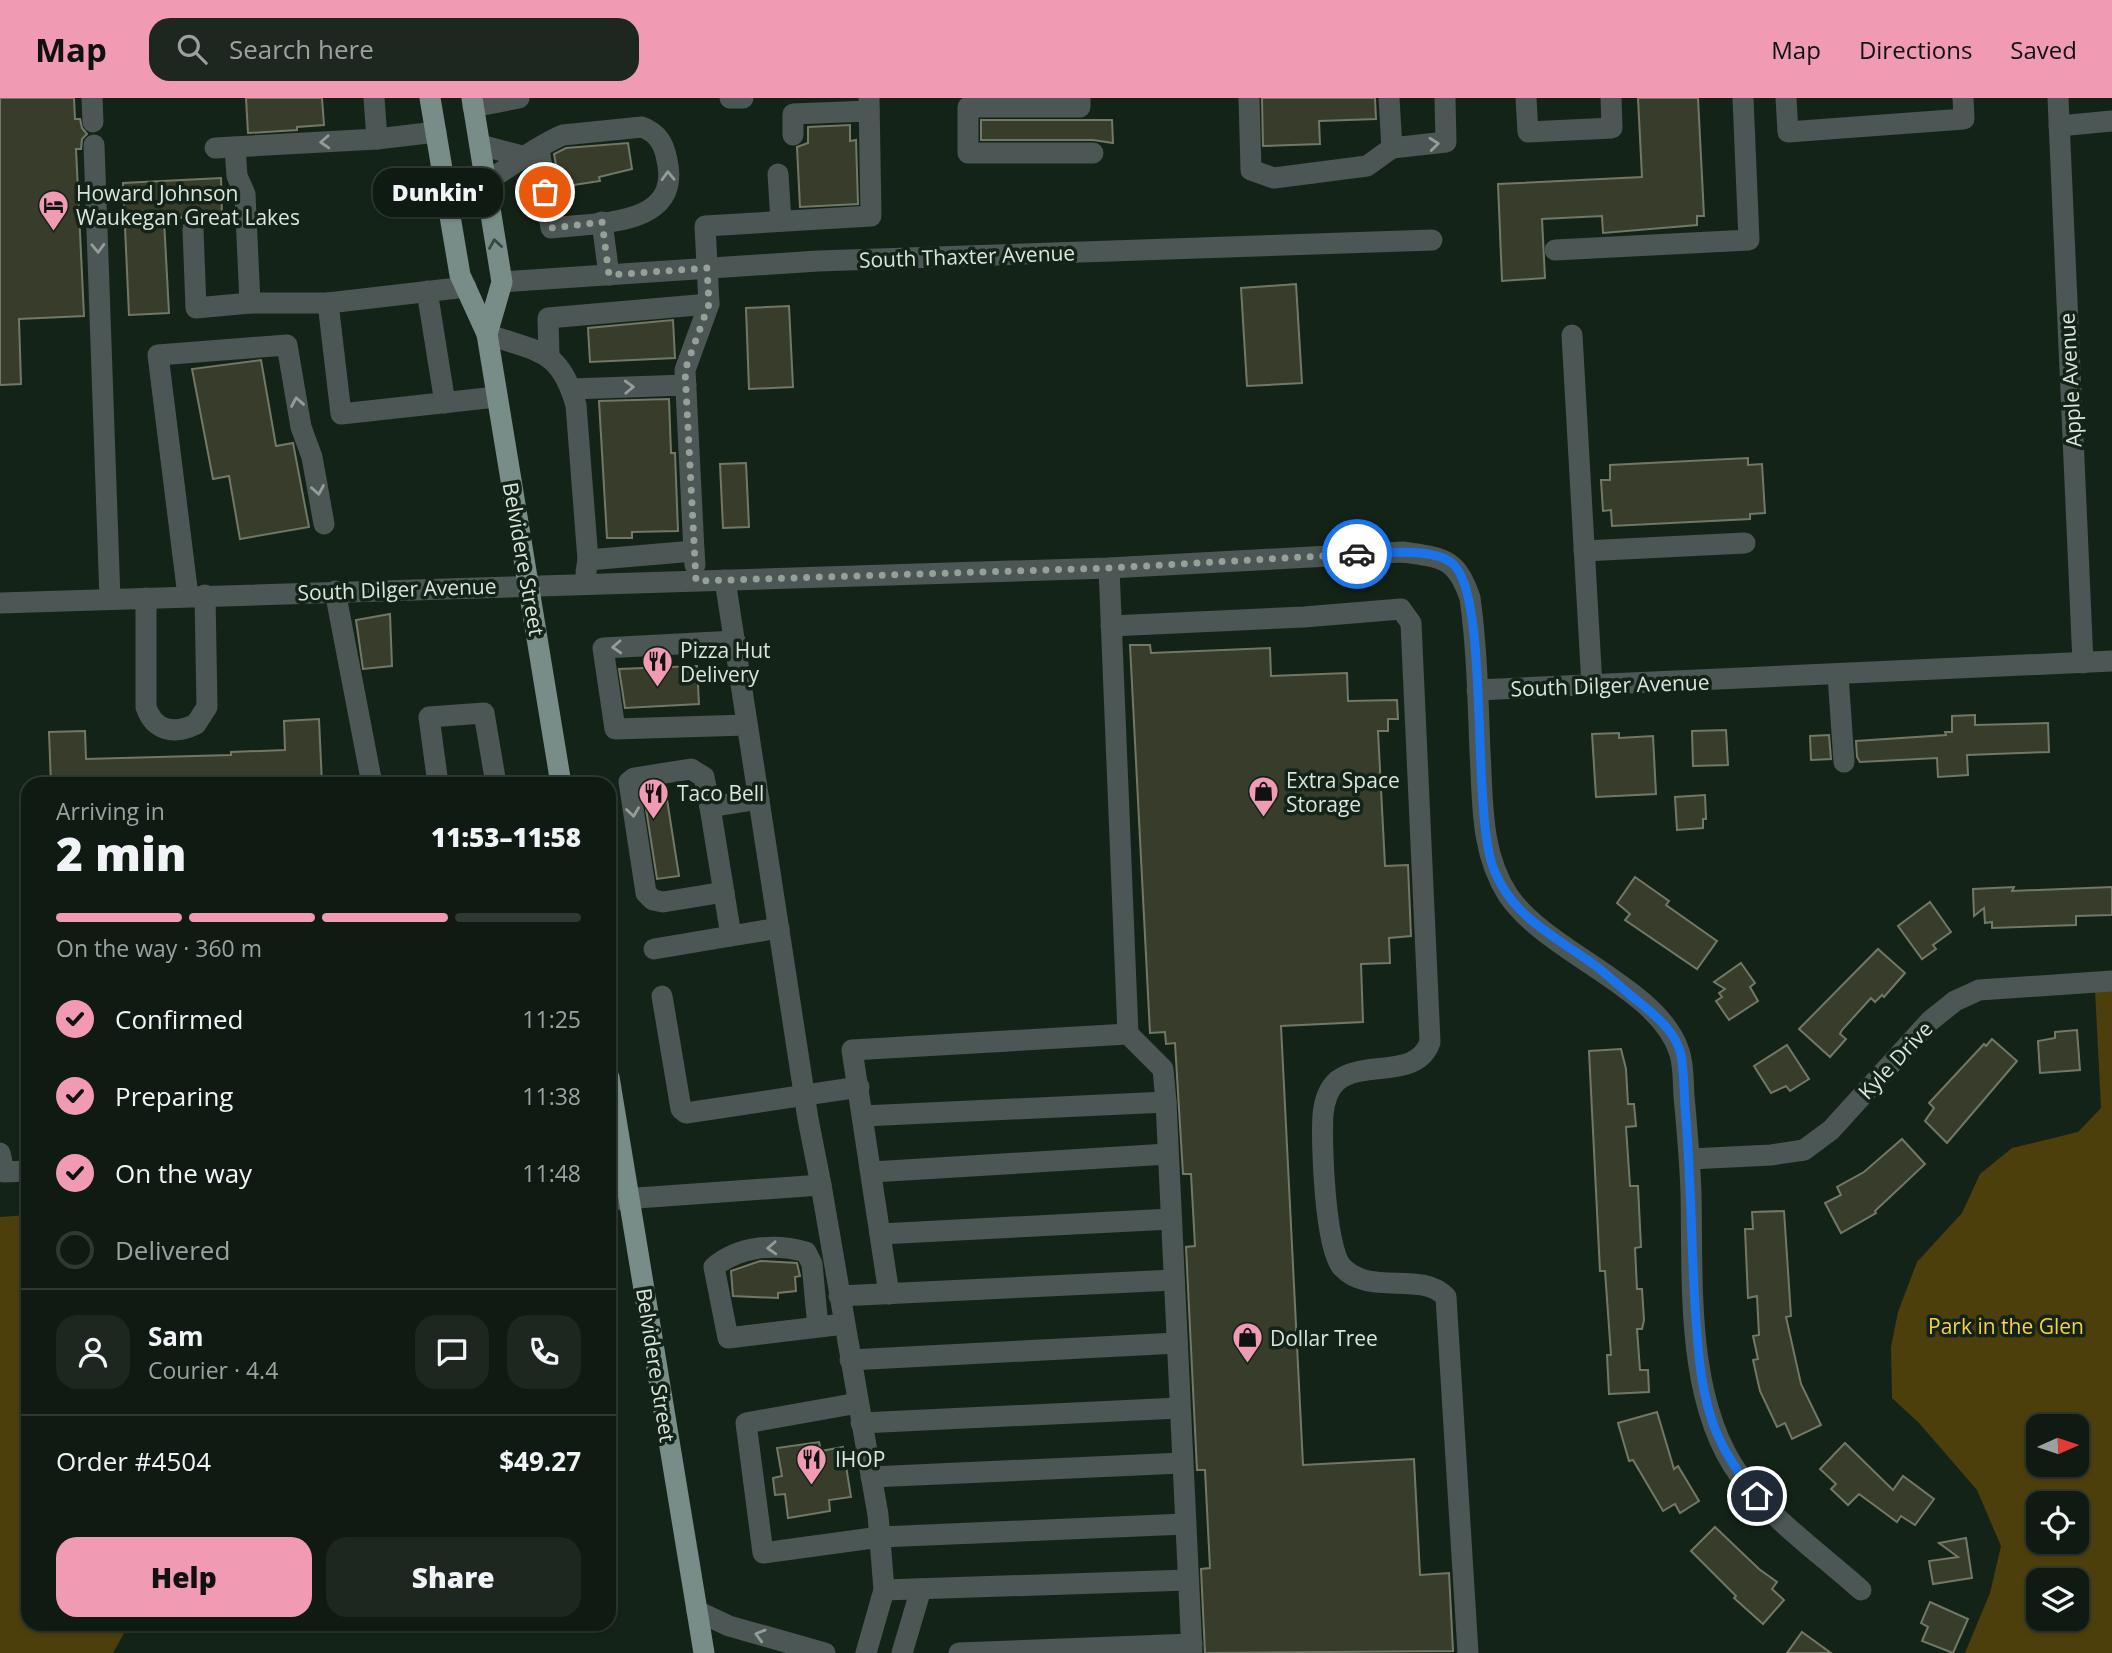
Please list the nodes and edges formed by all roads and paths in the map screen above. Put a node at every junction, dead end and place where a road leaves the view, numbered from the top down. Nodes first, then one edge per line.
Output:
1 (92, 98) edge
2 (374, 98) edge
3 (430, 98) edge
4 (519, 98) edge
5 (730, 98) edge
6 (743, 98) edge
7 (1080, 98) edge
8 (1249, 98) edge
9 (1389, 98) edge
10 (1446, 98) edge
11 (1526, 98) edge
12 (1611, 98) edge
13 (1743, 98) edge
14 (1786, 98) edge
15 (1963, 98) edge
16 (2057, 98) edge
17 (473, 102) edge
18 (869, 105) edge
19 (2112, 121) edge
20 (93, 122) dead end
21 (2059, 126) junction
22 (436, 132) junction
23 (793, 135) dead end
24 (377, 139) junction
25 (94, 145) dead end
26 (480, 145) junction
27 (1392, 148) junction
28 (532, 153) junction
29 (1093, 153) dead end
30 (778, 174) dead end
31 (485, 182) junction
32 (446, 191) junction
33 (418, 193) dead end
34 (781, 221) junction
35 (602, 222) junction
36 (193, 229) dead end
37 (1432, 240) dead end
38 (1555, 250) dead end
39 (707, 268) junction
40 (609, 275) junction
41 (502, 282) junction
42 (466, 288) junction
43 (427, 290) junction
44 (250, 303) junction
45 (328, 303) junction
46 (709, 304) junction
47 (487, 334) junction
48 (1572, 335) dead end
49 (549, 357) junction
50 (686, 385) junction
51 (571, 389) junction
52 (496, 397) junction
53 (445, 403) junction
54 (324, 524) dead end
55 (1745, 543) dead end
56 (694, 551) junction
57 (1584, 551) junction
58 (588, 560) junction
59 (1109, 568) junction
60 (725, 580) junction
61 (696, 581) junction
62 (528, 584) junction
63 (584, 584) junction
64 (335, 591) junction
65 (197, 596) junction
66 (146, 598) junction
67 (110, 599) junction
68 (0, 603) edge
69 (1111, 626) junction
70 (734, 640) junction
71 (2112, 661) edge
72 (2083, 663) junction
73 (1838, 675) junction
74 (1592, 685) junction
75 (1477, 691) junction
76 (747, 725) junction
77 (1844, 762) dead end
78 (371, 777) edge
79 (437, 777) edge
80 (495, 777) edge
81 (560, 777) edge
82 (759, 799) junction
83 (710, 807) junction
84 (724, 892) junction
85 (779, 928) junction
86 (731, 936) junction
87 (654, 950) dead end
88 (2112, 981) edge
89 (662, 996) dead end
90 (1128, 1034) junction
91 (859, 1087) junction
92 (804, 1095) junction
93 (1166, 1102) junction
94 (863, 1116) junction
95 (0, 1153) edge
96 (1168, 1154) junction
97 (1690, 1159) junction
98 (616, 1162) edge
99 (21, 1171) edge
100 (872, 1172) junction
101 (821, 1185) junction
102 (619, 1199) edge
103 (1171, 1219) junction
104 (880, 1234) junction
105 (1174, 1280) junction
106 (889, 1294) junction
107 (839, 1296) junction
108 (844, 1324) junction
109 (818, 1327) junction
110 (1177, 1343) junction
111 (850, 1360) junction
112 (1179, 1408) junction
113 (860, 1413) junction
114 (1182, 1463) junction
115 (871, 1477) junction
116 (1185, 1524) junction
117 (880, 1537) junction
118 (1188, 1580) junction
119 (921, 1589) junction
120 (884, 1590) junction
121 (1861, 1590) dead end
122 (697, 1611) junction
123 (1192, 1649) edge
124 (704, 1653) edge
125 (825, 1653) edge
126 (866, 1653) edge
127 (902, 1653) edge
128 (959, 1653) edge
129 (1468, 1653) edge

1 - 20 street
2 - 24 street
3 - 22 main road, Belvidere Street
4 - 17 street
5 - 6 street
7 - 29 street
8 - 27 street
9 - 27 street
27 -> 10 street
11 - 12 street
13 - 38 street
14 - 15 street
16 - 21 street, Apple Avenue
17 - 26 main road, Belvidere Street
18 - 23 street
18 - 34 street
19 - 21 street
21 - 72 street, Apple Avenue
22 - 24 street
22 - 32 main road, Belvidere Street
24 -> 44 street
25 -> 67 street
26 - 28 street
26 - 31 main road, Belvidere Street
28 - 31 street
28 - 35 street
35 -> 28 street
30 - 34 street
41 -> 31 main road, Belvidere Street
32 - 33 street
32 - 42 main road, Belvidere Street
34 - 39 street
35 - 40 street
36 - 44 street
37 - 39 street, South Thaxter Avenue
39 - 40 street, South Thaxter Avenue
39 - 46 street
40 - 41 street, South Thaxter Avenue
41 - 47 main road, Belvidere Street
42 - 43 street
42 - 47 main road, Belvidere Street
43 - 45 street
43 - 53 street
44 - 45 street
45 - 53 street
46 - 49 street
46 - 50 street
47 - 49 street
47 - 52 main road, Belvidere Street
48 - 57 street
49 - 51 street
51 -> 50 street
50 - 56 street
51 - 58 street
52 - 53 street
52 - 62 main road, Belvidere Street
54 - 65 street
55 - 57 street
56 - 58 street
56 - 61 street
57 - 74 street
58 - 63 street
59 - 60 street, South Dilger Avenue
59 - 69 street
59 - 75 street, South Dilger Avenue
60 - 61 street, South Dilger Avenue
60 - 70 street
61 - 63 street, South Dilger Avenue
62 - 63 street, South Dilger Avenue
62 - 64 street, South Dilger Avenue
62 - 81 main road, Belvidere Street
64 - 65 street, South Dilger Avenue
64 - 78 street
65 - 66 street, South Dilger Avenue
65 - 66 street
66 - 67 street, South Dilger Avenue
67 - 68 street, South Dilger Avenue
69 - 90 street
69 - 129 street
70 - 76 street
70 -> 76 street
71 - 72 street, South Dilger Avenue
72 - 73 street, South Dilger Avenue
73 - 74 street, South Dilger Avenue
73 - 77 street
74 - 75 street, South Dilger Avenue
75 - 97 street
76 - 82 street
79 - 80 street
82 - 83 street
82 - 85 street
83 - 84 street
83 -> 84 street
84 - 86 street
85 - 86 street
85 - 92 street
86 - 87 street
88 - 97 street, Kyle Drive
89 - 92 street
90 - 91 street
90 - 93 street
91 - 92 street
91 - 94 street
92 - 101 street
93 - 94 street
93 - 96 street
94 - 100 street
95 - 99 street
96 - 100 street
96 - 103 street
97 - 121 street
98 - 102 main road, Belvidere Street
100 - 104 street
101 - 102 street
101 - 107 street
102 - 122 main road, Belvidere Street
103 - 104 street
103 - 105 street
104 - 106 street
105 - 106 street
105 - 110 street
106 - 107 street
107 - 108 street
108 - 109 street
108 - 111 street
109 -> 109 street
110 - 111 street
110 - 112 street
111 - 113 street
112 - 113 street
112 - 114 street
113 - 115 street
113 - 117 street
114 - 115 street
114 - 116 street
115 - 117 street
116 - 117 street
116 - 118 street
117 - 120 street
118 - 119 street
118 - 123 street
119 - 120 street
119 - 127 street
120 - 126 street
122 - 124 main road, Belvidere Street
125 -> 122 street
123 - 128 street

